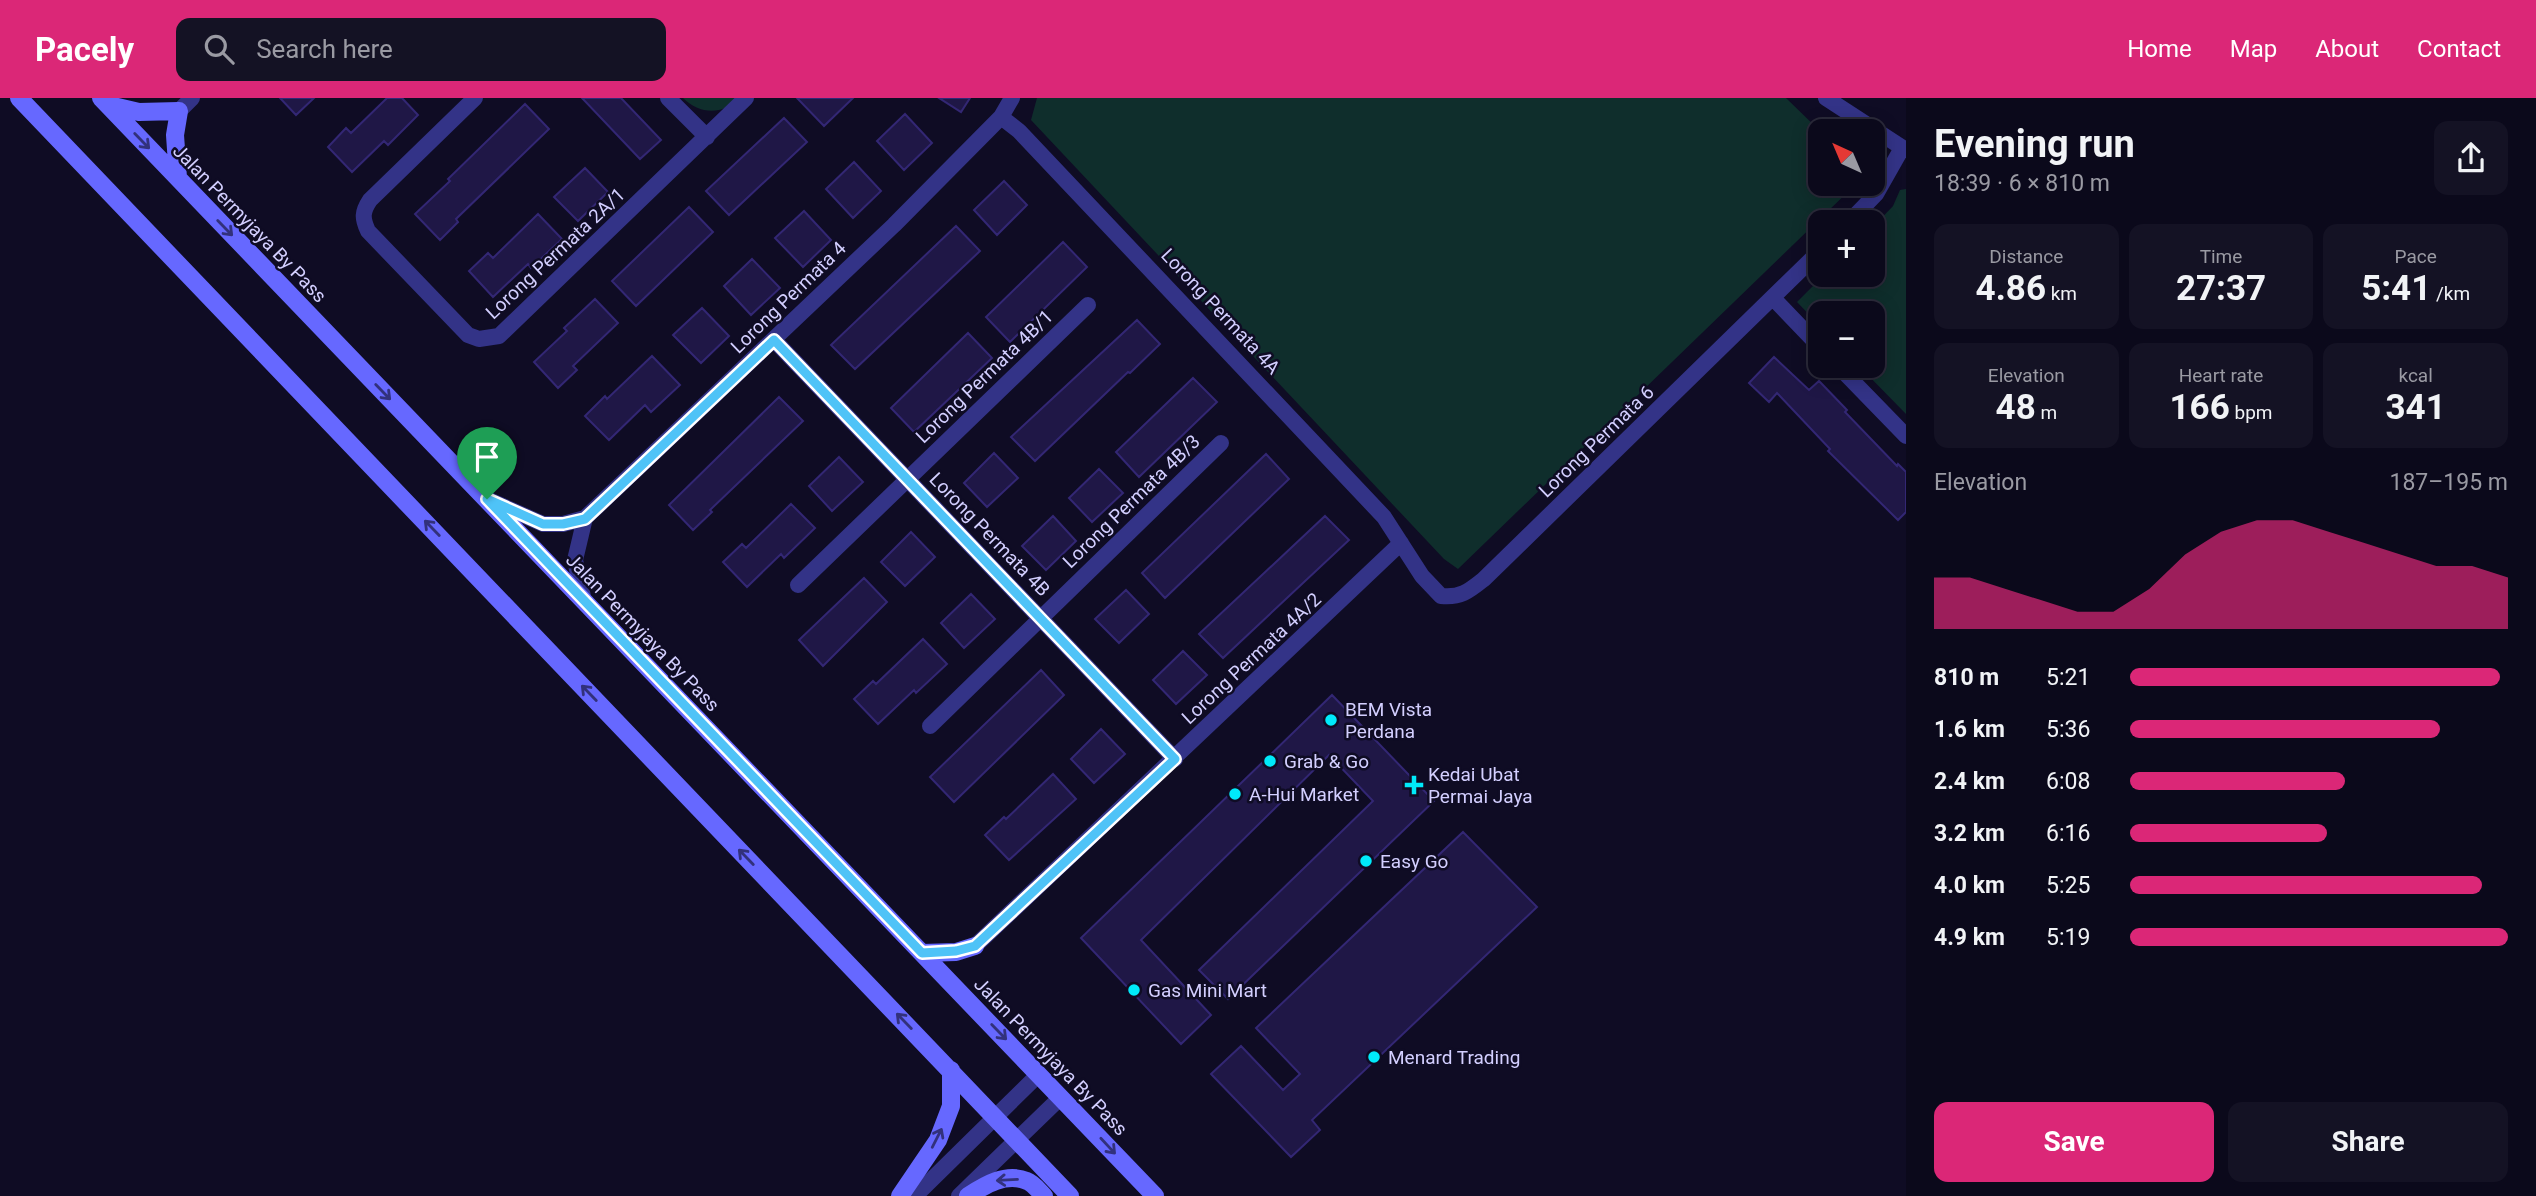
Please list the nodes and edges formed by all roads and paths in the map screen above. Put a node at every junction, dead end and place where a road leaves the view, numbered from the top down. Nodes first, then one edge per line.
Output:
1 (19, 98) edge
2 (475, 98) edge
3 (668, 98) edge
4 (746, 98) edge
5 (1012, 98) edge
6 (1826, 98) edge
7 (104, 101) edge
8 (186, 104) edge
9 (1001, 117) junction
10 (707, 137) junction
11 (1904, 149) edge
12 (178, 178) junction
13 (1861, 210) edge
14 (1808, 263) edge
15 (1773, 298) junction
16 (1088, 305) dead end
17 (1808, 334) edge
18 (774, 340) junction
19 (1850, 378) edge
20 (1906, 436) edge
21 (1221, 443) dead end
22 (908, 478) junction
23 (487, 499) junction
24 (585, 519) junction
25 (1401, 543) junction
26 (798, 585) dead end
27 (584, 601) junction
28 (1041, 618) junction
29 (930, 726) dead end
30 (1175, 759) junction
31 (975, 946) joint
32 (922, 953) junction
33 (951, 1070) junction
34 (1039, 1073) junction
35 (1061, 1097) junction
36 (995, 1116) junction
37 (1017, 1139) junction
38 (900, 1196) edge
39 (915, 1196) edge
40 (959, 1196) edge
41 (968, 1196) edge
42 (1044, 1196) edge
43 (1070, 1196) edge
44 (1155, 1196) edge

33 -> 1 main road
2 - 10 street, Lorong Permata 2A/1
3 - 10 street
4 - 10 street, Lorong Permata 2A/1
5 - 9 street, Lorong Permata 4
6 - 11 street
7 - 8 main road
7 -> 12 main road, Jalan Permyjaya By Pass
8 - 12 main road
9 - 18 street, Lorong Permata 4
9 - 25 street, Lorong Permata 4A
11 - 13 street
12 -> 23 main road, Jalan Permyjaya By Pass
14 - 15 street, Lorong Permata 6
15 - 17 street
15 - 25 street, Lorong Permata 6
16 - 22 street, Lorong Permata 4B/1
18 - 22 street, Lorong Permata 4B
18 - 24 street, Lorong Permata 4
19 - 20 street
21 - 28 street, Lorong Permata 4B/3
22 - 26 street, Lorong Permata 4B/1
22 - 28 street, Lorong Permata 4B
23 - 24 street
23 - 27 main road, Jalan Permyjaya By Pass
24 - 27 street
25 - 30 street, Lorong Permata 4A/2
27 - 32 main road, Jalan Permyjaya By Pass
28 - 29 street, Lorong Permata 4B/3
28 - 30 street, Lorong Permata 4B
30 - 31 street, Lorong Permata 4A/2
31 - 32 main road
32 -> 34 main road, Jalan Permyjaya By Pass
33 - 36 main road
38 -> 33 main road
34 - 35 main road, Jalan Permyjaya By Pass
34 - 36 street
35 - 37 street
35 -> 44 main road, Jalan Permyjaya By Pass
36 - 37 main road
36 - 39 street
37 - 40 street
37 - 43 main road
42 -> 41 main road

